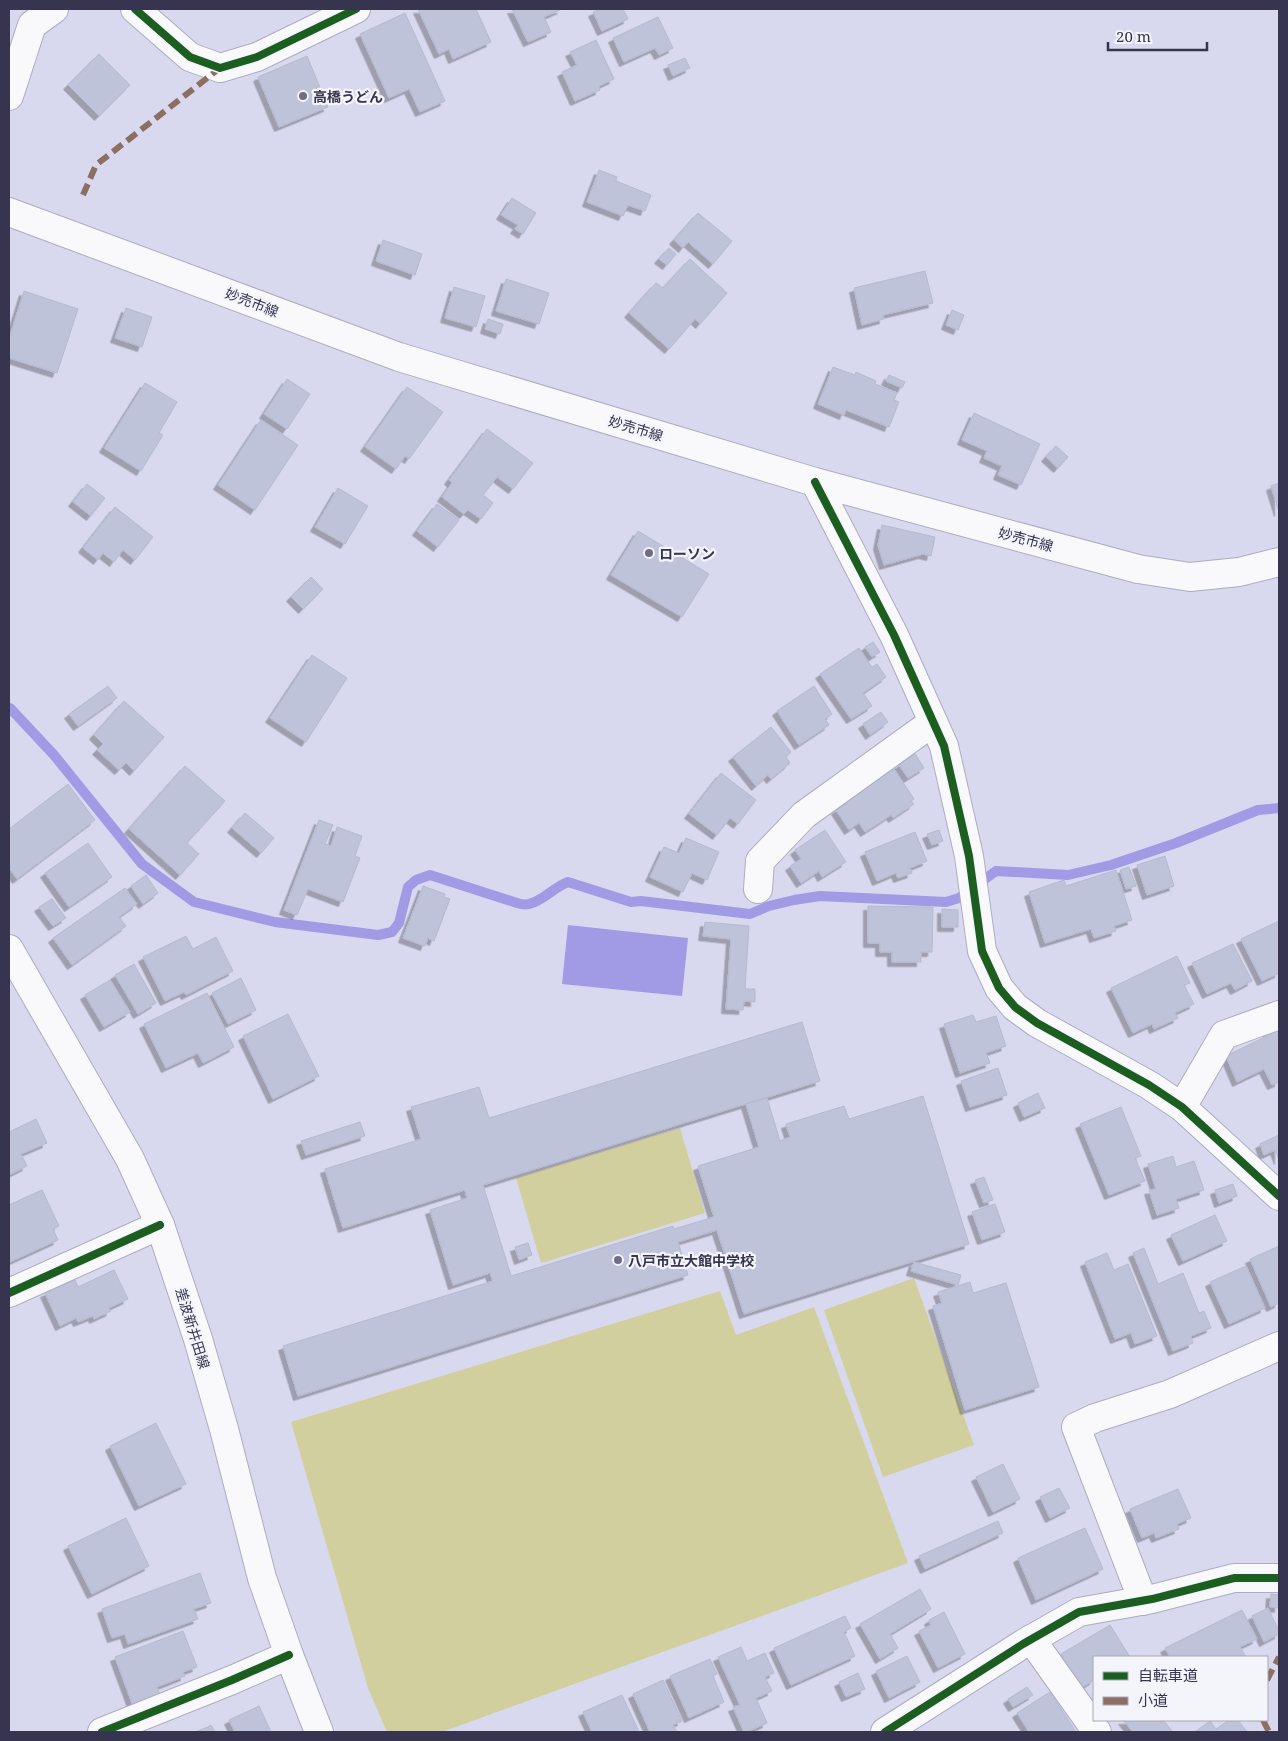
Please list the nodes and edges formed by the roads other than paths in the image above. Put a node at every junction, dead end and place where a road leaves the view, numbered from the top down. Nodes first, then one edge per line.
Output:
1 (54, 9) edge
2 (136, 9) edge
3 (356, 9) edge
4 (9, 96) edge
5 (9, 212) edge
6 (815, 482) junction
7 (1279, 562) edge
8 (933, 722) junction
9 (758, 889) dead end
10 (9, 949) edge
11 (1279, 1015) edge
12 (1182, 1107) junction
13 (1279, 1196) edge
14 (160, 1225) junction
15 (9, 1293) edge
16 (1279, 1346) edge
17 (1279, 1578) edge
18 (1143, 1601) junction
19 (1031, 1639) junction
20 (288, 1656) junction
21 (102, 1732) edge
22 (320, 1732) edge
23 (885, 1732) edge
24 (1096, 1732) edge

1 - 4 street
2 - 3 street
5 - 6 street, 妙売市線
6 - 7 street, 妙売市線
6 - 8 street
8 - 9 street
8 - 12 street
10 - 14 street, 差波新井田線
11 - 12 street
12 - 13 street
14 - 15 street
14 - 20 street, 差波新井田線
16 - 18 street
17 - 18 street
18 - 19 street
19 - 23 street
19 - 24 street
20 - 21 street
20 - 22 street, 差波新井田線

